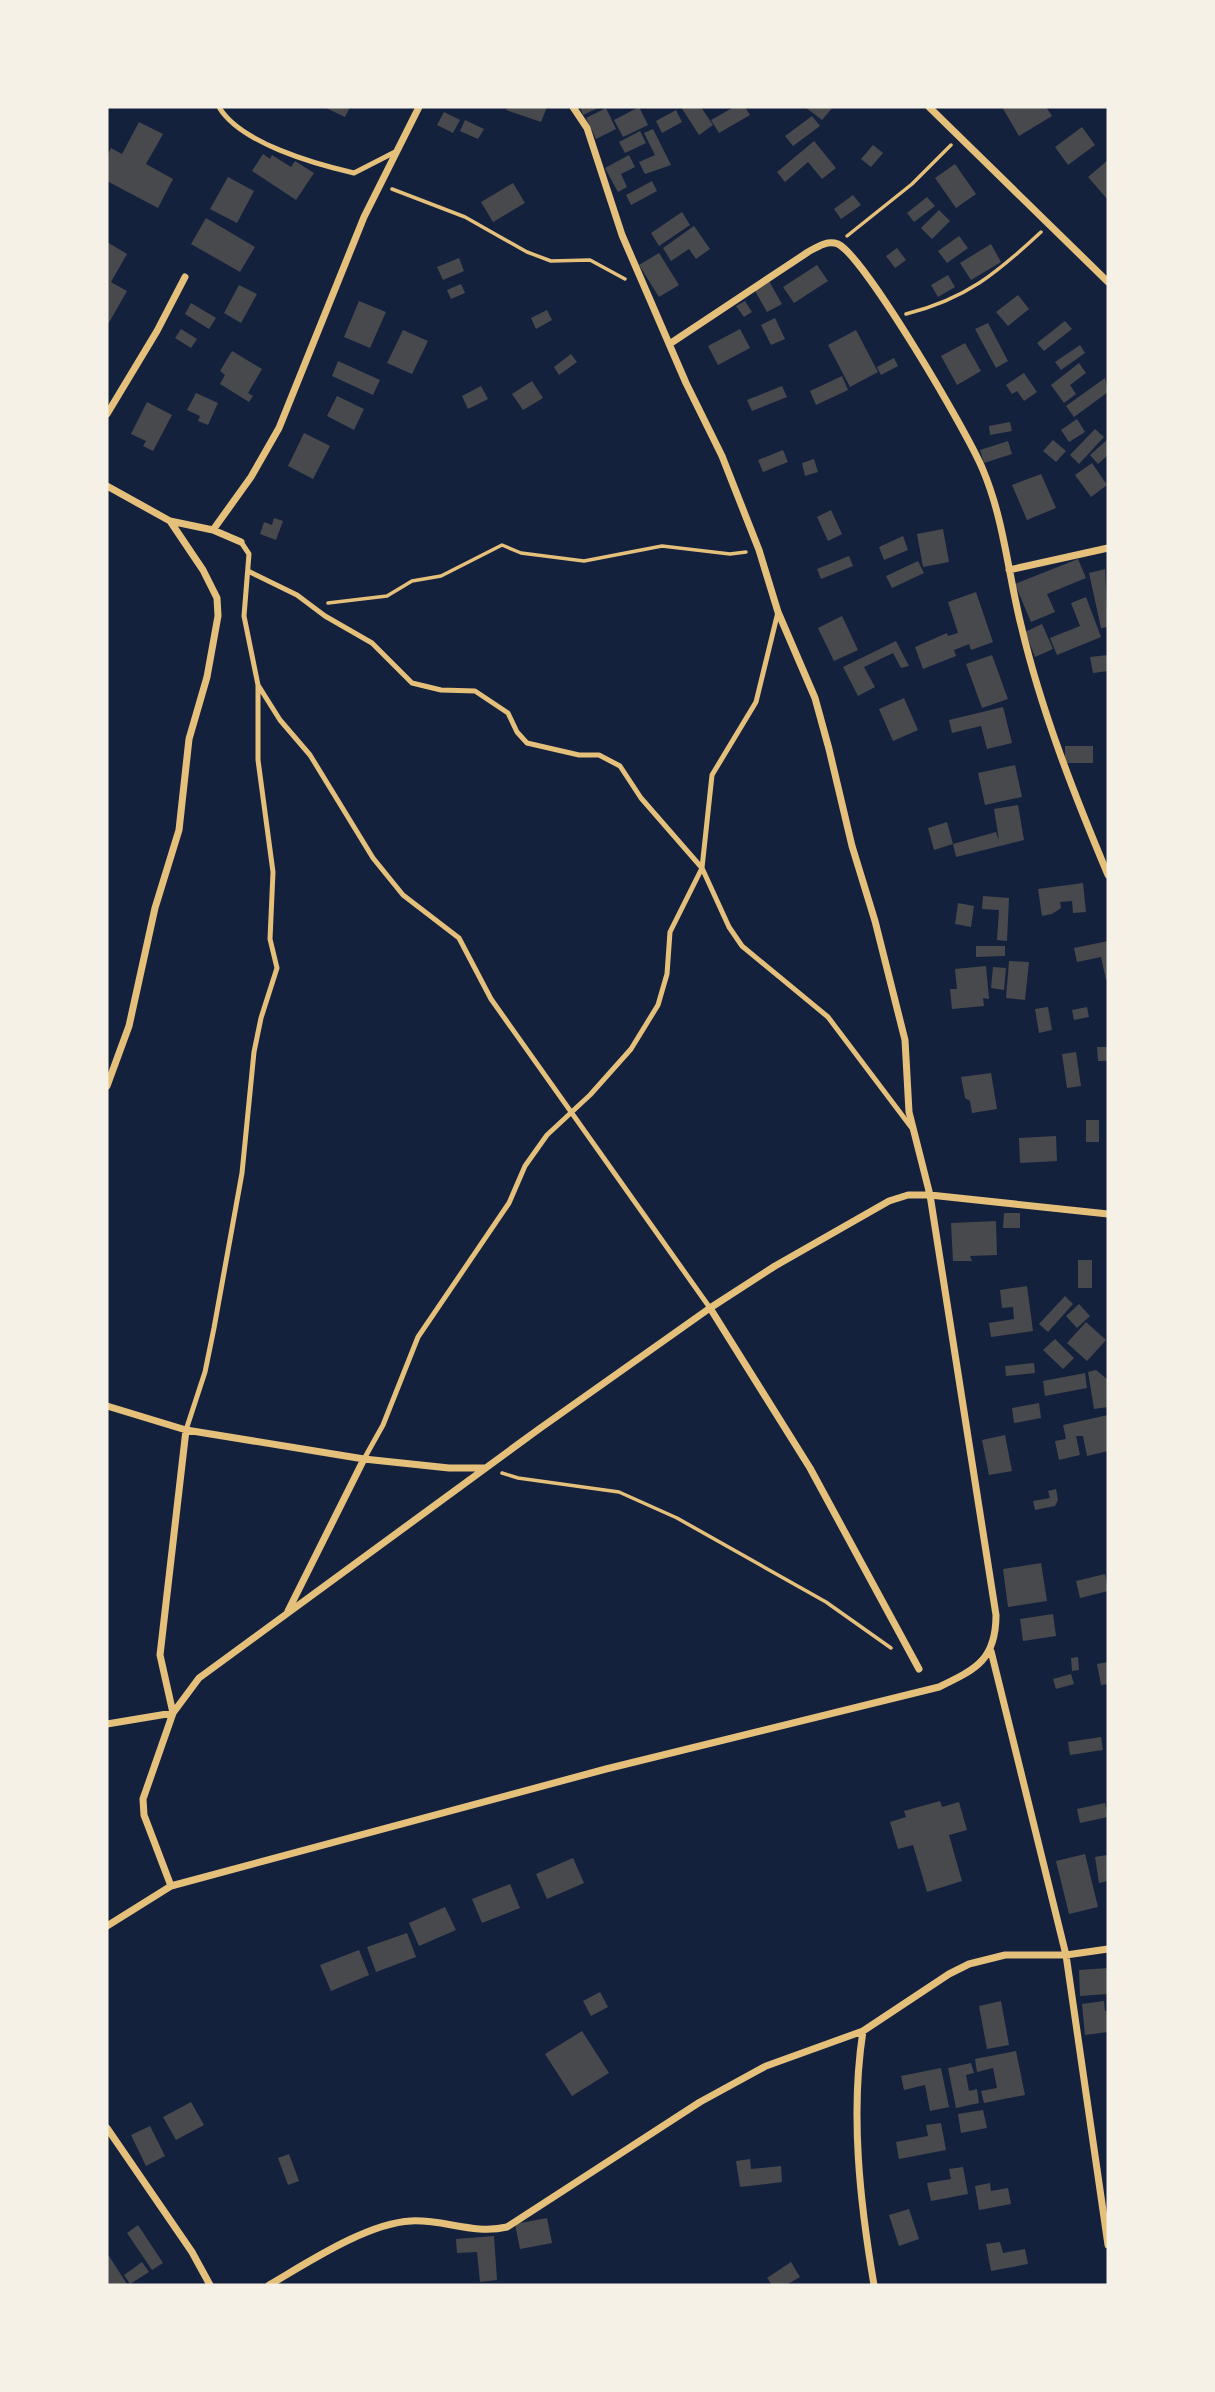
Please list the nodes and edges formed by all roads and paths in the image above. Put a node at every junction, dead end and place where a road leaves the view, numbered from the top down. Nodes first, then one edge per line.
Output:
1 (219, 107) edge
2 (419, 107) edge
3 (573, 107) edge
4 (929, 107) edge
5 (959, 134) junction
6 (398, 151) junction
7 (380, 186) junction
8 (1051, 224) junction
9 (836, 244) junction
10 (185, 277) dead end
11 (1108, 282) edge
12 (648, 292) junction
13 (894, 316) junction
14 (671, 343) junction
15 (107, 414) edge
16 (107, 486) edge
17 (170, 522) junction
18 (213, 530) junction
19 (242, 542) joint
20 (1108, 548) edge
21 (759, 550) junction
22 (1009, 570) junction
23 (248, 571) junction
24 (306, 602) junction
25 (778, 612) junction
26 (258, 685) junction
27 (702, 868) junction
28 (1108, 875) edge
29 (107, 1086) edge
30 (569, 1112) junction
31 (913, 1130) junction
32 (930, 1195) junction
33 (1108, 1214) edge
34 (710, 1308) junction
35 (107, 1406) edge
36 (186, 1430) junction
37 (364, 1459) junction
38 (486, 1468) junction
39 (288, 1612) junction
40 (991, 1651) junction
41 (897, 1653) dead end
42 (919, 1669) dead end
43 (173, 1713) junction
44 (107, 1724) edge
45 (172, 1886) junction
46 (107, 1926) edge
47 (1108, 1949) edge
48 (1066, 1955) junction
49 (863, 2031) junction
50 (107, 2128) edge
51 (1108, 2245) edge
52 (210, 2285) edge
53 (269, 2285) edge
54 (874, 2285) edge

1 - 6 lane
2 - 6 street
3 - 12 street
4 - 5 street
5 - 8 street
5 - 9 path
6 - 7 street
7 - 12 path
7 - 18 street
8 - 11 street
8 - 13 path
9 - 13 street
9 - 14 street
10 - 15 street
12 - 14 street
13 - 22 street
14 - 21 street
16 - 17 street
17 - 18 street
17 - 29 street
18 - 19 street
19 - 23 lane
20 - 22 street
21 - 24 path
21 - 25 street
22 - 28 street
23 - 24 lane
23 - 26 lane
24 - 27 lane
25 - 27 lane
25 - 31 street
26 - 30 lane
26 - 36 lane
27 - 30 lane
27 - 31 lane
30 - 34 lane
30 - 37 lane
31 - 32 street
32 - 33 street
32 - 34 street
32 - 40 street
34 - 38 street
34 - 42 street
35 - 36 street
36 - 37 street
36 - 43 street
37 - 38 street
37 - 39 street
38 - 39 street
38 - 41 path
39 - 43 street
40 - 45 street
40 - 48 street
43 - 44 street
43 - 45 street
45 - 46 street
47 - 48 street
48 - 49 street
48 - 51 street
49 - 53 street
49 - 54 street
50 - 52 street

